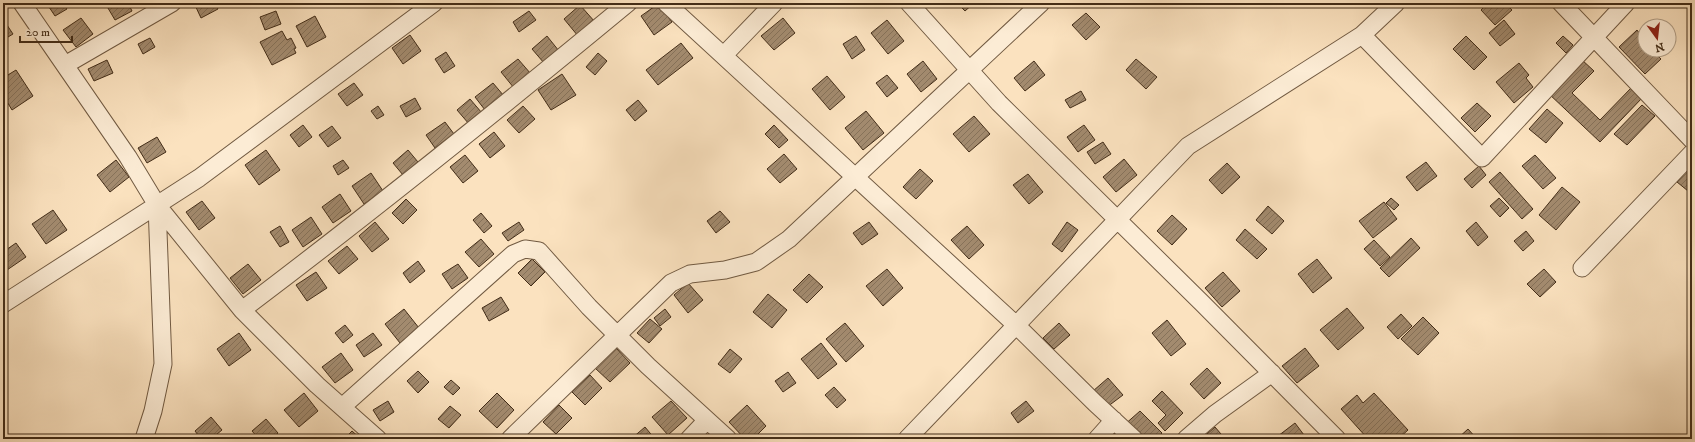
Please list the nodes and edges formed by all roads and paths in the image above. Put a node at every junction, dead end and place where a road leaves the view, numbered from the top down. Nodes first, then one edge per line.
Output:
1 (22, 3) edge
2 (172, 3) edge
3 (434, 3) edge
4 (628, 3) edge
5 (666, 3) edge
6 (774, 3) edge
7 (909, 3) edge
8 (1041, 3) edge
9 (1396, 3) edge
10 (1561, 3) edge
11 (1626, 3) edge
12 (1362, 35) junction
13 (1594, 38) junction
14 (724, 55) junction
15 (65, 65) junction
16 (969, 70) junction
17 (1692, 140) edge
18 (1692, 153) edge
19 (855, 178) junction
20 (157, 205) junction
21 (1118, 220) junction
22 (1582, 268) dead end
23 (3, 304) edge
24 (242, 310) junction
25 (1016, 324) junction
26 (617, 334) junction
27 (1272, 373) junction
28 (342, 407) junction
29 (707, 420) junction
30 (1114, 420) junction
31 (144, 439) edge
32 (378, 439) edge
33 (510, 439) edge
34 (689, 439) edge
35 (728, 439) edge
36 (907, 439) edge
37 (1097, 439) edge
38 (1134, 439) edge
39 (1186, 439) edge
40 (1337, 439) edge

1 - 15 street
2 - 15 street
3 - 20 street
4 - 24 street
5 - 14 street
6 - 14 street
7 - 16 street
8 - 16 street
9 - 12 street
10 - 13 street
11 - 13 street
12 - 13 street
12 - 21 street
13 - 17 street
14 - 19 street
15 - 20 street
16 - 19 street
16 - 21 street
18 - 22 street
19 - 25 street
19 - 26 street
20 - 23 street
20 - 24 street
20 - 31 street
21 - 25 street
21 - 27 street
24 - 28 street
25 - 30 street
25 - 36 street
26 - 28 street
26 - 29 street
26 - 33 street
27 - 39 street
27 - 40 street
28 - 32 street
29 - 34 street
29 - 35 street
30 - 37 street
30 - 38 street

